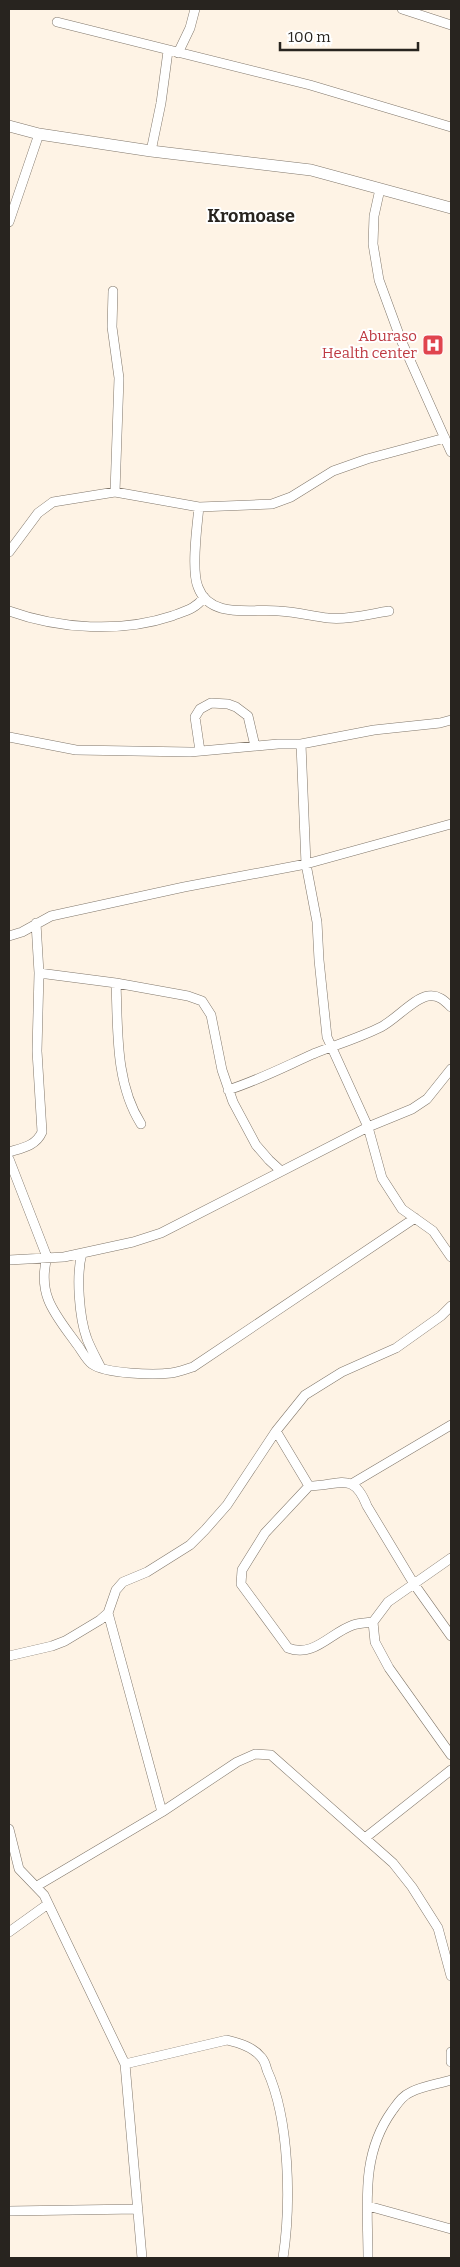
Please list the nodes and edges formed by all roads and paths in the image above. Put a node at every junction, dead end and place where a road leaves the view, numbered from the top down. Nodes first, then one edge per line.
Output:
1 (195, 9) edge
2 (402, 9) edge
3 (436, 9) edge
4 (432, 19) junction
5 (57, 22) dead end
6 (451, 25) edge
7 (168, 51) junction
8 (178, 53) junction
9 (9, 126) edge
10 (451, 127) edge
11 (39, 134) junction
12 (151, 151) junction
13 (380, 190) junction
14 (451, 208) edge
15 (10, 212) edge
16 (9, 222) edge
17 (113, 291) dead end
18 (445, 438) junction
19 (451, 452) edge
20 (115, 492) junction
21 (199, 507) junction
22 (9, 552) edge
23 (204, 597) junction
24 (9, 611) edge
25 (389, 611) dead end
26 (451, 720) edge
27 (9, 737) edge
28 (301, 744) junction
29 (255, 746) junction
30 (200, 751) junction
31 (451, 824) edge
32 (306, 864) junction
33 (36, 923) junction
34 (9, 936) edge
35 (39, 973) junction
36 (116, 983) junction
37 (451, 1008) edge
38 (332, 1047) junction
39 (451, 1069) edge
40 (228, 1090) junction
41 (141, 1124) dead end
42 (368, 1127) junction
43 (9, 1152) edge
44 (9, 1158) edge
45 (281, 1171) junction
46 (415, 1218) junction
47 (82, 1253) junction
48 (47, 1257) junction
49 (451, 1257) edge
50 (9, 1260) edge
51 (451, 1306) edge
52 (101, 1368) junction
53 (451, 1425) edge
54 (276, 1431) junction
55 (353, 1484) junction
56 (309, 1486) junction
57 (451, 1558) edge
58 (414, 1584) junction
59 (108, 1613) junction
60 (373, 1622) junction
61 (451, 1636) edge
62 (9, 1656) edge
63 (451, 1755) edge
64 (451, 1770) edge
65 (162, 1812) junction
66 (9, 1829) edge
67 (365, 1838) junction
68 (37, 1886) junction
69 (48, 1904) junction
70 (9, 1932) edge
71 (451, 1976) edge
72 (451, 2052) edge
73 (451, 2062) edge
74 (125, 2064) junction
75 (451, 2080) edge
76 (368, 2206) junction
77 (138, 2208) junction
78 (9, 2210) edge
79 (451, 2229) edge
80 (142, 2258) edge
81 (283, 2258) edge
82 (368, 2258) edge

1 - 8 street
2 - 4 street
3 - 4 street
4 - 6 street
5 - 7 street
7 - 8 street
7 - 12 street
8 - 10 street
9 - 11 street
11 - 12 street
11 - 15 street
12 - 13 street
13 - 14 street
13 - 18 street
15 - 16 street
17 - 20 street
18 - 19 street
18 - 21 street
20 - 21 street
20 - 22 street
21 - 23 street
23 - 24 street
23 - 25 street
26 - 28 street
27 - 30 street
28 - 29 street
28 - 32 street
29 - 30 street
29 - 30 street
31 - 32 street
32 - 33 street
32 - 38 street
33 - 34 street
33 - 35 street
35 - 36 street
35 - 43 street
36 - 40 street
36 - 41 street
37 - 38 street
38 - 40 street
38 - 42 street
39 - 42 street
40 - 45 street
42 - 45 street
42 - 46 street
44 - 48 street
45 - 47 street
46 - 49 street
46 - 52 street
47 - 48 street
47 - 52 street
48 - 50 street
48 - 52 street
51 - 54 street
53 - 55 street
54 - 56 street
54 - 59 street
55 - 56 street
55 - 58 street
56 - 60 street
57 - 58 street
58 - 60 street
58 - 61 street
59 - 62 street
59 - 65 street
60 - 63 street
64 - 67 street
65 - 67 street
65 - 68 street
66 - 68 street
67 - 71 street
68 - 69 street
69 - 70 street
69 - 74 street
72 - 73 street
74 - 77 street
74 - 81 street
75 - 76 street
76 - 79 street
76 - 82 street
77 - 78 street
77 - 80 street

